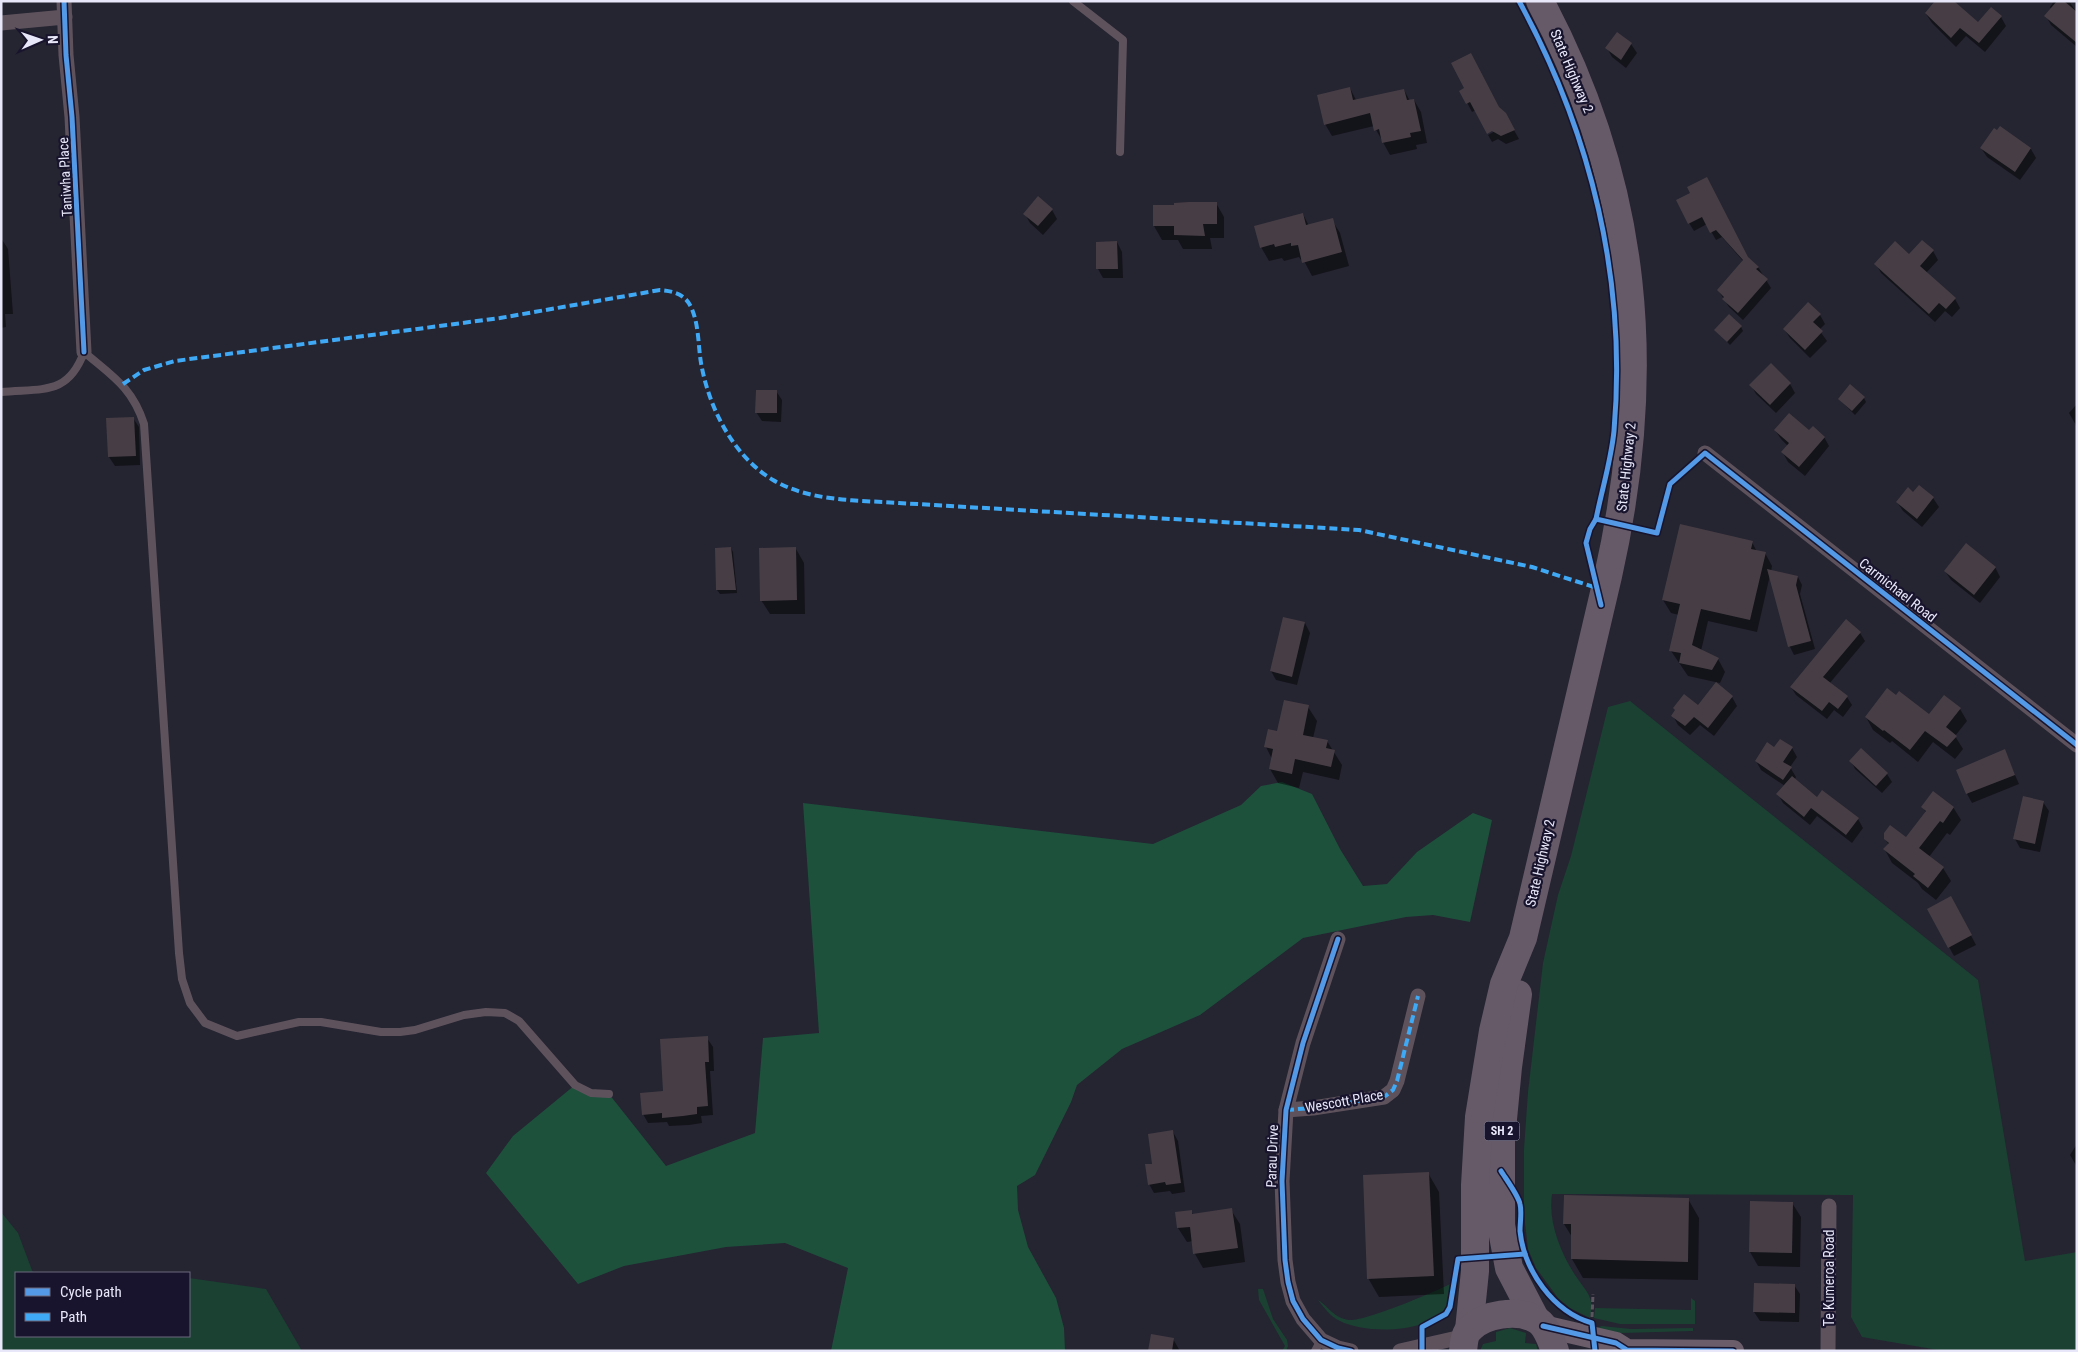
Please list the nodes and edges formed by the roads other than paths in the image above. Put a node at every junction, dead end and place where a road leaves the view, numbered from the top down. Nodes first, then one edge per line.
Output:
1 (64, 1) edge
2 (1073, 1) edge
3 (1540, 1) edge
4 (64, 17) junction
5 (1, 23) edge
6 (1120, 152) dead end
7 (84, 352) junction
8 (1, 392) edge
9 (1705, 453) dead end
10 (2077, 745) edge
11 (1522, 938) junction
12 (1338, 939) dead end
13 (1418, 996) dead end
14 (609, 1094) dead end
15 (1286, 1110) junction
16 (1829, 1206) dead end
17 (1539, 1322) junction
18 (1466, 1339) edge
19 (1318, 1345) edge
20 (1627, 1350) edge
21 (1351, 1351) edge
22 (1400, 1351) edge
23 (1555, 1351) edge
24 (1733, 1351) edge
25 (1828, 1351) edge

1 - 4 street, Taniwha Place
2 - 6 lane
3 - 11 highway, State Highway 2 / SH 2
4 - 5 street
4 - 7 street, Taniwha Place
7 - 8 lane
7 - 14 lane
9 - 10 street, Carmichael Road
11 - 17 highway, State Highway 2 / SH 2
11 - 18 highway, State Highway 2 / SH 2
12 - 15 street, Parau Drive
13 - 15 street, Wescott Place
15 - 19 street, Parau Drive
16 - 25 street, Te Kumeroa Road
17 - 18 highway
17 - 20 street
17 - 23 highway, SH 2
18 - 22 street
19 - 21 street, Parau Drive
20 - 24 street

